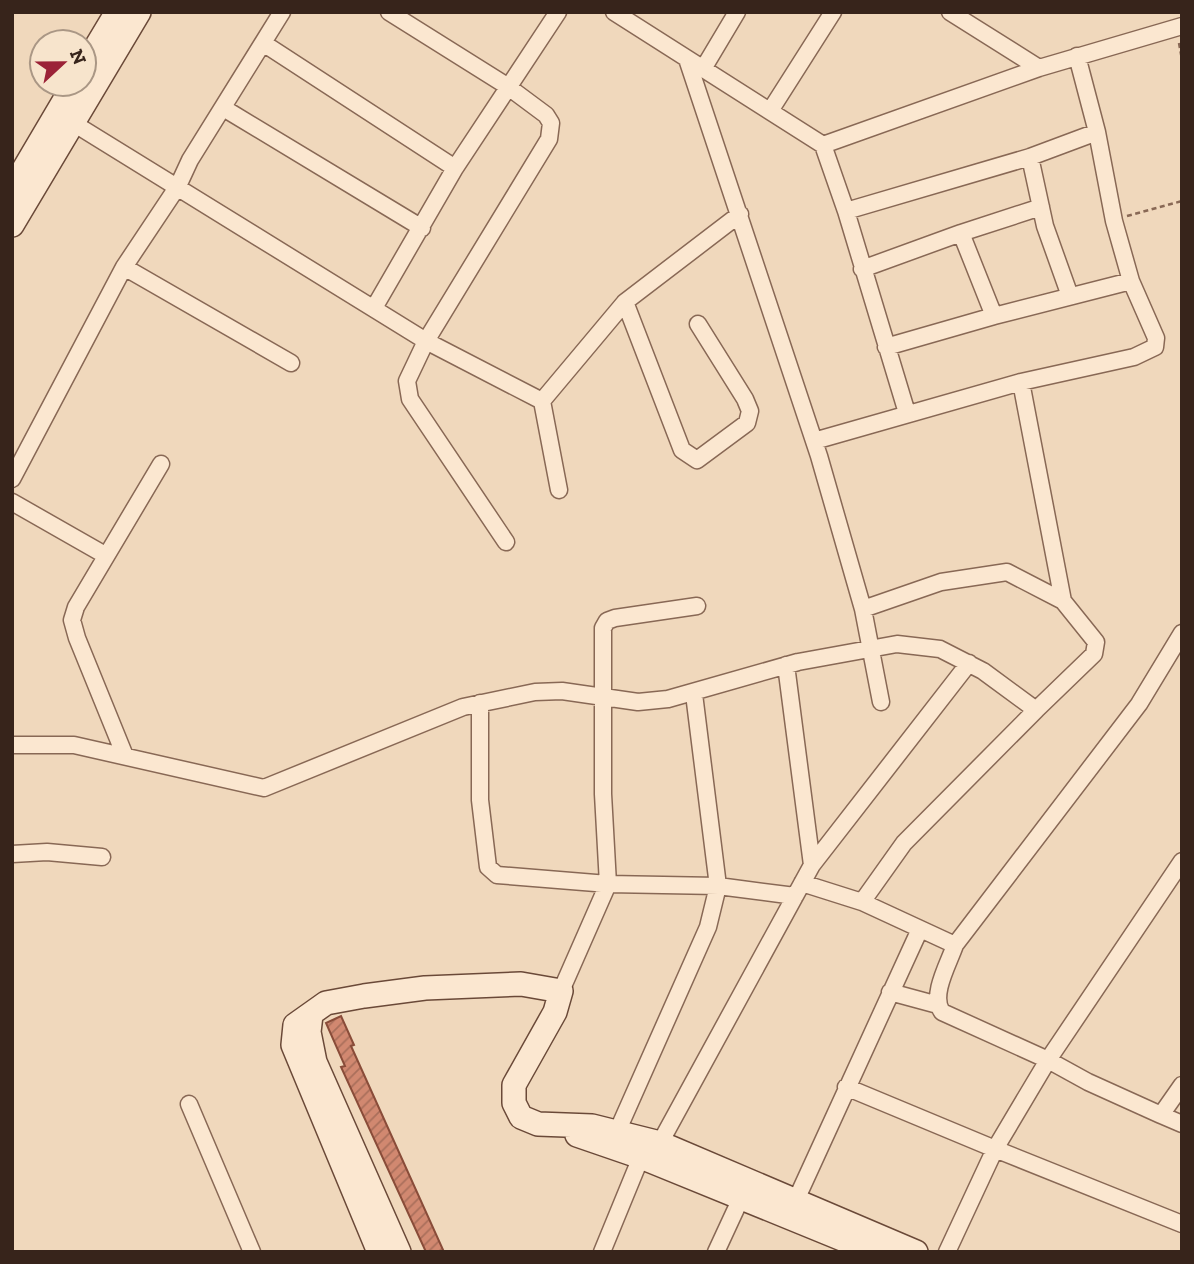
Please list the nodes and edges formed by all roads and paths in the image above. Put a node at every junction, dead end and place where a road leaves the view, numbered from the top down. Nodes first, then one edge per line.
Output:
1 (117, 12) edge
2 (139, 12) edge
3 (282, 12) edge
4 (558, 12) edge
5 (614, 12) edge
6 (737, 12) edge
7 (833, 12) edge
8 (950, 12) edge
9 (394, 13) edge
10 (1182, 26) edge
11 (98, 43) edge
12 (263, 43) junction
13 (1077, 56) junction
14 (687, 59) junction
15 (1040, 68) junction
16 (703, 69) junction
17 (507, 86) junction
18 (70, 98) edge
19 (225, 109) junction
20 (769, 111) junction
21 (65, 117) junction
22 (1097, 132) junction
23 (822, 145) junction
24 (1030, 157) junction
25 (455, 168) junction
26 (178, 186) junction
27 (12, 189) edge
28 (1182, 201) edge
29 (1041, 207) junction
30 (846, 211) junction
31 (740, 214) junction
32 (1114, 221) junction
33 (12, 225) edge
34 (422, 228) junction
35 (961, 233) junction
36 (124, 267) junction
37 (862, 270) junction
38 (1131, 281) junction
39 (1070, 296) junction
40 (625, 302) junction
41 (374, 308) junction
42 (994, 316) junction
43 (698, 324) dead end
44 (426, 341) junction
45 (886, 347) junction
46 (291, 363) dead end
47 (1021, 382) junction
48 (542, 401) junction
49 (907, 413) junction
50 (814, 441) junction
51 (161, 464) dead end
52 (12, 479) edge
53 (559, 490) dead end
54 (12, 502) edge
55 (506, 542) dead end
56 (105, 555) junction
57 (1063, 601) junction
58 (697, 606) dead end
59 (863, 609) junction
60 (1182, 633) edge
61 (868, 647) junction
62 (969, 663) junction
63 (786, 665) junction
64 (694, 694) junction
65 (601, 696) junction
66 (881, 702) dead end
67 (480, 703) junction
68 (1036, 710) junction
69 (12, 745) edge
70 (125, 756) junction
71 (12, 854) edge
72 (102, 857) dead end
73 (1182, 860) edge
74 (812, 865) junction
75 (608, 884) junction
76 (718, 886) junction
77 (799, 890) junction
78 (862, 902) junction
79 (920, 929) junction
80 (955, 945) junction
81 (561, 991) junction
82 (890, 992) junction
83 (937, 1005) junction
84 (311, 1014) junction
85 (1048, 1060) junction
86 (1182, 1086) edge
87 (846, 1087) junction
88 (189, 1104) dead end
89 (1161, 1115) junction
90 (554, 1124) junction
91 (1182, 1124) edge
92 (617, 1132) junction
93 (660, 1143) junction
94 (995, 1149) junction
95 (641, 1157) junction
96 (740, 1198) junction
97 (796, 1200) junction
98 (1182, 1224) edge
99 (252, 1252) edge
100 (379, 1252) edge
101 (400, 1252) edge
102 (602, 1252) edge
103 (716, 1252) edge
104 (874, 1252) edge
105 (916, 1252) edge
106 (947, 1252) edge

1 - 11 street
2 - 21 street
3 - 12 street
4 - 17 street
5 - 14 street
6 - 16 street
7 - 20 street
8 - 15 street
9 - 17 street
10 - 13 street
12 - 19 street
12 - 25 street
13 - 15 street
13 - 22 street
14 - 16 street
14 - 31 street
15 - 23 street
16 - 20 street
17 - 25 street
17 - 44 street
18 - 21 street
19 - 26 street
19 - 34 street
20 - 23 street
21 - 26 street
21 - 27 street
21 - 33 street
22 - 24 street
22 - 32 street
23 - 30 street
24 - 29 street
24 - 30 street
25 - 34 street
26 - 36 street
26 - 41 street
28 - 32 path
29 - 35 street
29 - 39 street
30 - 37 street
31 - 40 street
31 - 50 street
32 - 38 street
34 - 41 street
35 - 37 street
35 - 42 street
36 - 46 street
36 - 52 street
37 - 45 street
38 - 39 street
38 - 47 street
39 - 42 street
40 - 43 street
40 - 48 street
41 - 44 street
42 - 45 street
44 - 48 street
44 - 55 street
45 - 49 street
47 - 49 street
47 - 57 street
48 - 53 street
49 - 50 street
50 - 59 street
51 - 56 street
54 - 56 street
56 - 70 street
57 - 59 street
57 - 68 street
58 - 65 street
59 - 61 street
60 - 80 street
61 - 62 street
61 - 63 street
61 - 66 street
62 - 68 street
62 - 74 street
63 - 64 street
63 - 74 street
64 - 65 street
64 - 76 street
65 - 67 street
65 - 75 street
67 - 70 street
67 - 75 street
68 - 78 street
69 - 70 street
71 - 72 street
73 - 85 street
74 - 77 street
75 - 76 street
75 - 81 street
76 - 77 street
76 - 92 street
77 - 78 street
77 - 93 street
78 - 79 street
79 - 80 street
79 - 82 street
80 - 83 street
81 - 84 street
81 - 90 street
82 - 83 street
82 - 87 street
83 - 85 street
84 - 100 street
84 - 101 street
85 - 89 street
85 - 94 street
86 - 89 street
87 - 94 street
87 - 97 street
88 - 99 street
89 - 91 street
90 - 92 street
90 - 95 street
92 - 93 street
93 - 97 street
94 - 98 street
94 - 106 street
95 - 96 street
95 - 102 street
96 - 103 street
96 - 104 street
97 - 105 street

